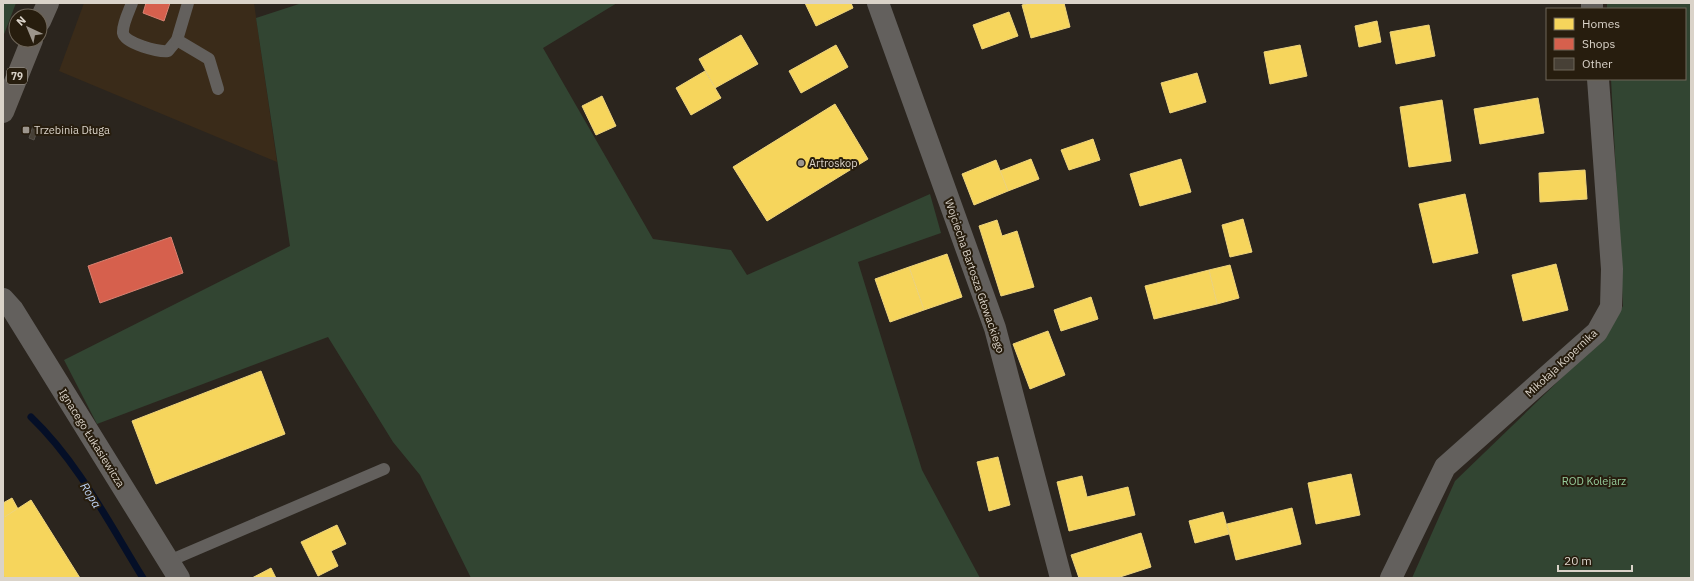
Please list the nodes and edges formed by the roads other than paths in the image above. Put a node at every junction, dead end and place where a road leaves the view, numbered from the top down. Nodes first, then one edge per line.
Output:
1 (132, 3) edge
2 (188, 3) edge
3 (878, 3) edge
4 (177, 40) junction
5 (29, 48) edge
6 (1598, 80) edge
7 (218, 89) dead end
8 (3, 112) edge
9 (3, 298) edge
10 (384, 470) dead end
11 (174, 569) edge
12 (1061, 578) edge
13 (1391, 578) edge

1 - 4 lane
2 - 4 lane
3 - 12 street, Wojciecha Bartosza Głowackiego
4 - 7 lane
5 - 8 main road, 79
6 - 13 street, Mikołaja Kopernika
9 - 11 street, Ignacego Łukasiewicza
10 - 11 lane

